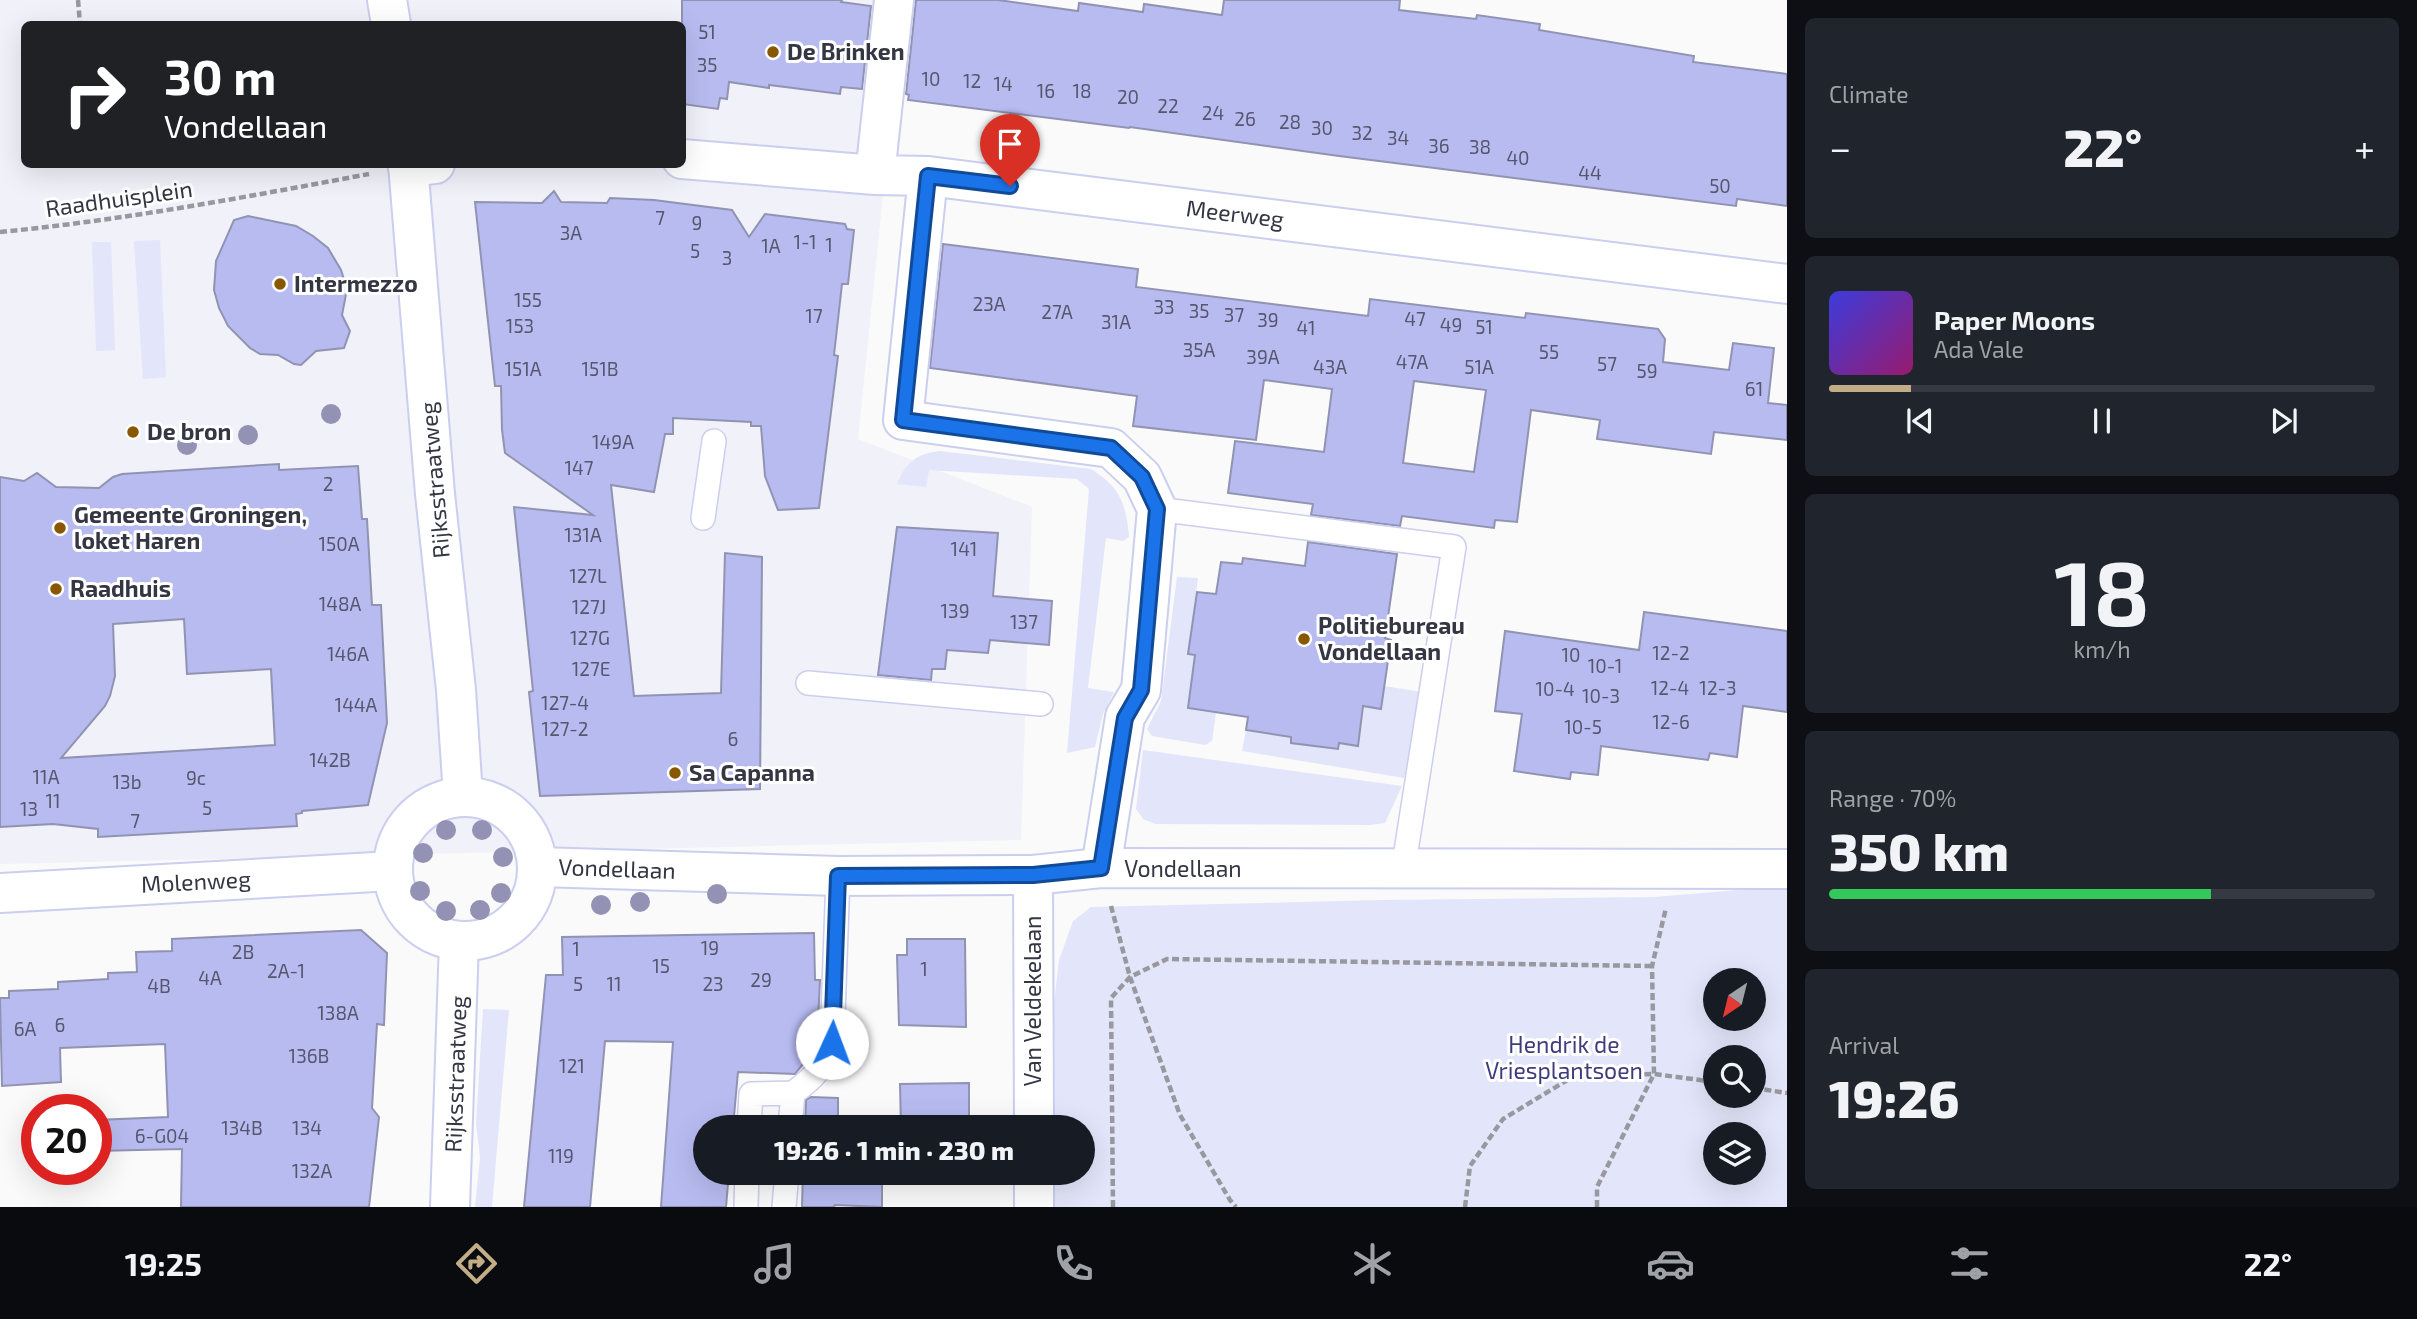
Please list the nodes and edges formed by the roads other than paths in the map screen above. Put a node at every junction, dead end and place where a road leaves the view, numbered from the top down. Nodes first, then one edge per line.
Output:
1 (387, 0) edge
2 (894, 0) edge
3 (390, 21) edge
4 (686, 159) edge
5 (417, 168) edge
6 (875, 175) junction
7 (928, 176) junction
8 (1787, 284) edge
9 (714, 441) dead end
10 (1157, 509) junction
11 (703, 519) dead end
12 (808, 683) dead end
13 (1041, 704) dead end
14 (463, 796) junction
15 (538, 867) junction
16 (1101, 868) junction
17 (1787, 869) edge
18 (1403, 870) junction
19 (393, 871) junction
20 (1033, 875) junction
21 (838, 876) junction
22 (0, 893) edge
23 (459, 941) junction
24 (793, 1093) junction
25 (750, 1115) edge
26 (791, 1115) edge
27 (1034, 1115) edge
28 (747, 1185) edge
29 (786, 1185) edge
30 (1034, 1185) edge
31 (450, 1207) edge
32 (746, 1207) edge
33 (784, 1207) edge
34 (1034, 1207) edge

1 - 3 street
2 - 6 street
4 - 6 street, Meerweg
5 - 14 street, Rijksstraatweg
6 - 7 street, Meerweg
7 - 8 street, Meerweg
7 - 10 street
9 - 11 lane
10 - 16 street
10 - 18 lane
12 - 13 lane
14 - 15 street
14 - 19 street
15 - 21 street, Vondellaan
15 - 23 street
16 - 18 street, Vondellaan
16 - 20 street, Vondellaan
17 - 18 street, Vondellaan
19 - 22 street, Molenweg
19 - 23 street
20 - 21 street, Vondellaan
20 - 27 street, Van Veldekelaan
21 - 24 lane
23 - 31 street, Rijksstraatweg
24 - 25 lane
24 - 26 lane
28 - 32 lane
29 - 33 lane
30 - 34 street

